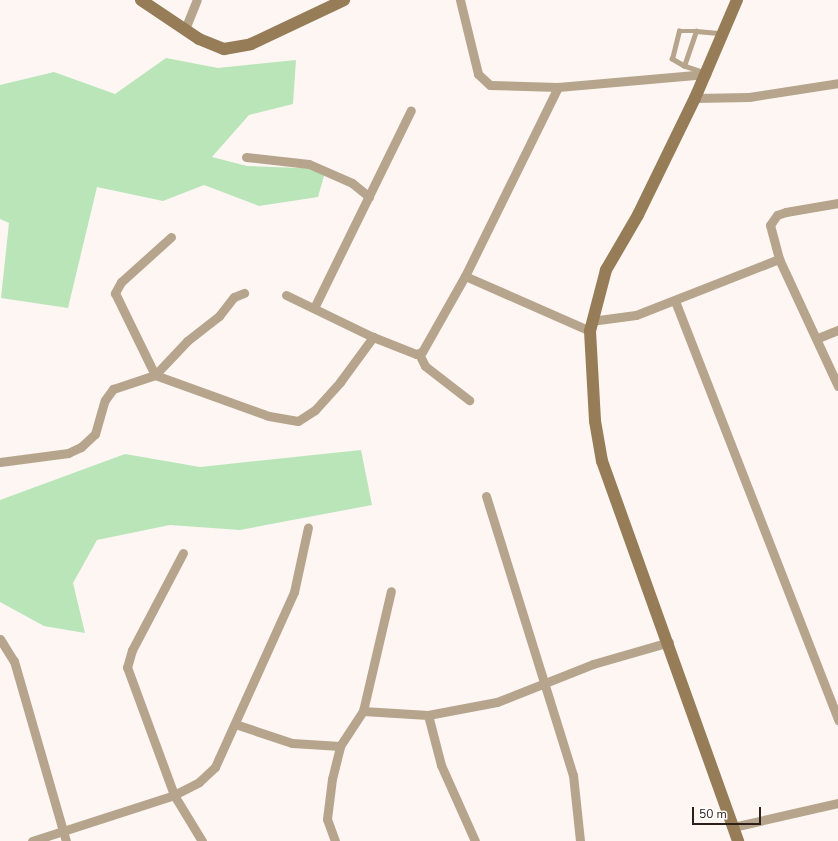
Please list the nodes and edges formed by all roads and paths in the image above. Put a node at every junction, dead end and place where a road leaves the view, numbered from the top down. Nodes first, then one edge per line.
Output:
1 (141, 0) edge
2 (197, 0) edge
3 (344, 0) edge
4 (460, 0) edge
5 (737, 0) edge
6 (185, 29) junction
7 (696, 31) junction
8 (725, 34) junction
9 (684, 66) junction
10 (706, 74) junction
11 (838, 83) edge
12 (558, 87) junction
13 (695, 98) junction
14 (411, 110) dead end
15 (246, 157) dead end
16 (369, 197) junction
17 (838, 203) edge
18 (171, 238) dead end
19 (779, 259) junction
20 (465, 276) junction
21 (244, 293) dead end
22 (286, 295) dead end
23 (675, 301) junction
24 (314, 308) junction
25 (591, 326) junction
26 (838, 330) edge
27 (373, 337) junction
28 (818, 338) junction
29 (419, 354) junction
30 (155, 375) junction
31 (838, 386) edge
32 (469, 400) dead end
33 (0, 462) edge
34 (486, 496) dead end
35 (308, 527) dead end
36 (183, 553) dead end
37 (391, 590) dead end
38 (0, 639) edge
39 (669, 642) junction
40 (546, 681) junction
41 (363, 711) junction
42 (428, 714) junction
43 (838, 720) edge
44 (236, 724) junction
45 (340, 746) junction
46 (174, 795) junction
47 (838, 803) edge
48 (733, 827) junction
49 (63, 831) junction
50 (32, 841) edge
51 (66, 841) edge
52 (202, 841) edge
53 (335, 841) edge
54 (475, 841) edge
55 (580, 841) edge
56 (738, 841) edge

1 - 6 street
2 - 6 street
3 - 6 street
4 - 12 street
5 - 8 street
7 - 8 lane
7 - 9 lane
7 - 9 lane
8 - 10 street
9 - 10 lane
10 - 12 street
10 - 13 street
11 - 13 street
12 - 20 street
13 - 25 street
14 - 16 street
15 - 16 street
16 - 24 street
17 - 19 street
18 - 30 street
19 - 23 street
19 - 28 street
20 - 25 street
20 - 29 street
21 - 30 street
22 - 24 street
23 - 25 street
23 - 43 street
24 - 27 street
25 - 39 street
26 - 28 street
27 - 29 street
27 - 30 street
28 - 31 street
29 - 32 street
30 - 33 street
34 - 40 street
35 - 44 street
36 - 46 street
37 - 41 street
38 - 49 street
39 - 40 street
39 - 48 street
40 - 42 street
40 - 55 street
41 - 42 street
41 - 45 street
42 - 54 street
44 - 45 street
44 - 46 street
45 - 53 street
46 - 49 street
46 - 52 street
47 - 48 street
48 - 56 street
49 - 50 street
49 - 51 street

